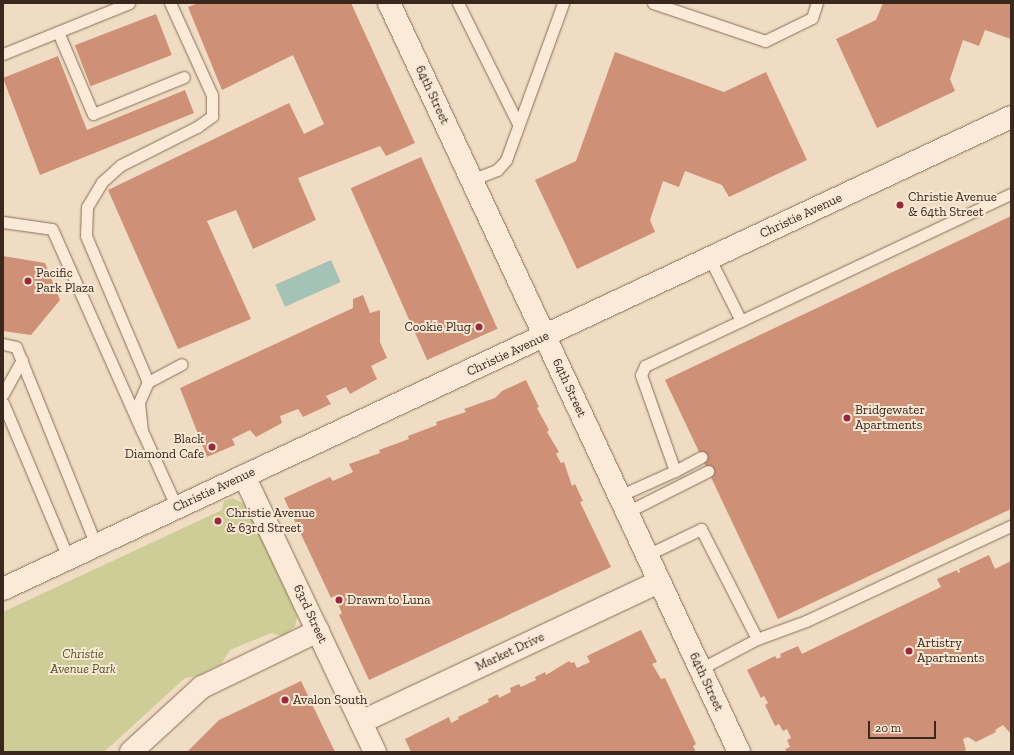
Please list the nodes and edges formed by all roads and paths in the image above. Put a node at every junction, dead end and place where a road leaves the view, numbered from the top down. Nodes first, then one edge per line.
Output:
1 (129, 3) edge
2 (170, 3) edge
3 (389, 3) edge
4 (458, 3) edge
5 (563, 3) edge
6 (653, 3) edge
7 (817, 3) edge
8 (58, 32) junction
9 (3, 54) edge
10 (184, 77) dead end
11 (1011, 117) edge
12 (518, 124) junction
13 (471, 180) junction
14 (1011, 194) edge
15 (3, 222) edge
16 (710, 259) junction
17 (741, 321) junction
18 (544, 336) junction
19 (3, 344) edge
20 (22, 360) junction
21 (182, 364) dead end
22 (148, 382) junction
23 (3, 394) edge
24 (3, 403) edge
25 (142, 431) junction
26 (701, 457) dead end
27 (675, 471) junction
28 (708, 471) dead end
29 (244, 476) junction
30 (623, 504) junction
31 (176, 508) junction
32 (1011, 526) edge
33 (96, 545) junction
34 (646, 555) junction
35 (68, 558) junction
36 (659, 582) junction
37 (3, 588) edge
38 (318, 631) junction
39 (757, 639) junction
40 (700, 669) junction
41 (361, 722) junction
42 (131, 752) edge
43 (376, 752) edge
44 (739, 752) edge

1 - 8 lane
2 - 22 lane
3 - 13 street, 64th Street
4 - 12 lane
5 - 12 lane
6 - 7 lane
8 - 9 lane
8 - 10 lane
11 - 16 street, Christie Avenue
12 - 13 lane
13 - 18 street, 64th Street
14 - 17 lane
15 - 25 lane
16 - 17 lane
16 - 18 street, Christie Avenue
17 - 27 lane
18 - 29 street, Christie Avenue
18 - 30 street, 64th Street
19 - 20 lane
20 - 23 lane
20 - 33 lane
21 - 22 lane
22 - 25 lane
24 - 35 lane
25 - 31 lane
26 - 27 lane
27 - 30 lane
28 - 30 lane
29 - 31 street, Christie Avenue
29 - 38 street, 63rd Street
30 - 34 street, 64th Street
31 - 33 street, Christie Avenue
32 - 39 lane
33 - 35 street, Christie Avenue
34 - 36 street, 64th Street
34 - 39 lane
35 - 37 street, Christie Avenue
36 - 40 street, 64th Street
36 - 41 street, Market Drive
38 - 41 street, 63rd Street
38 - 42 street
39 - 40 lane
40 - 44 street, 64th Street
41 - 43 street, 63rd Street

